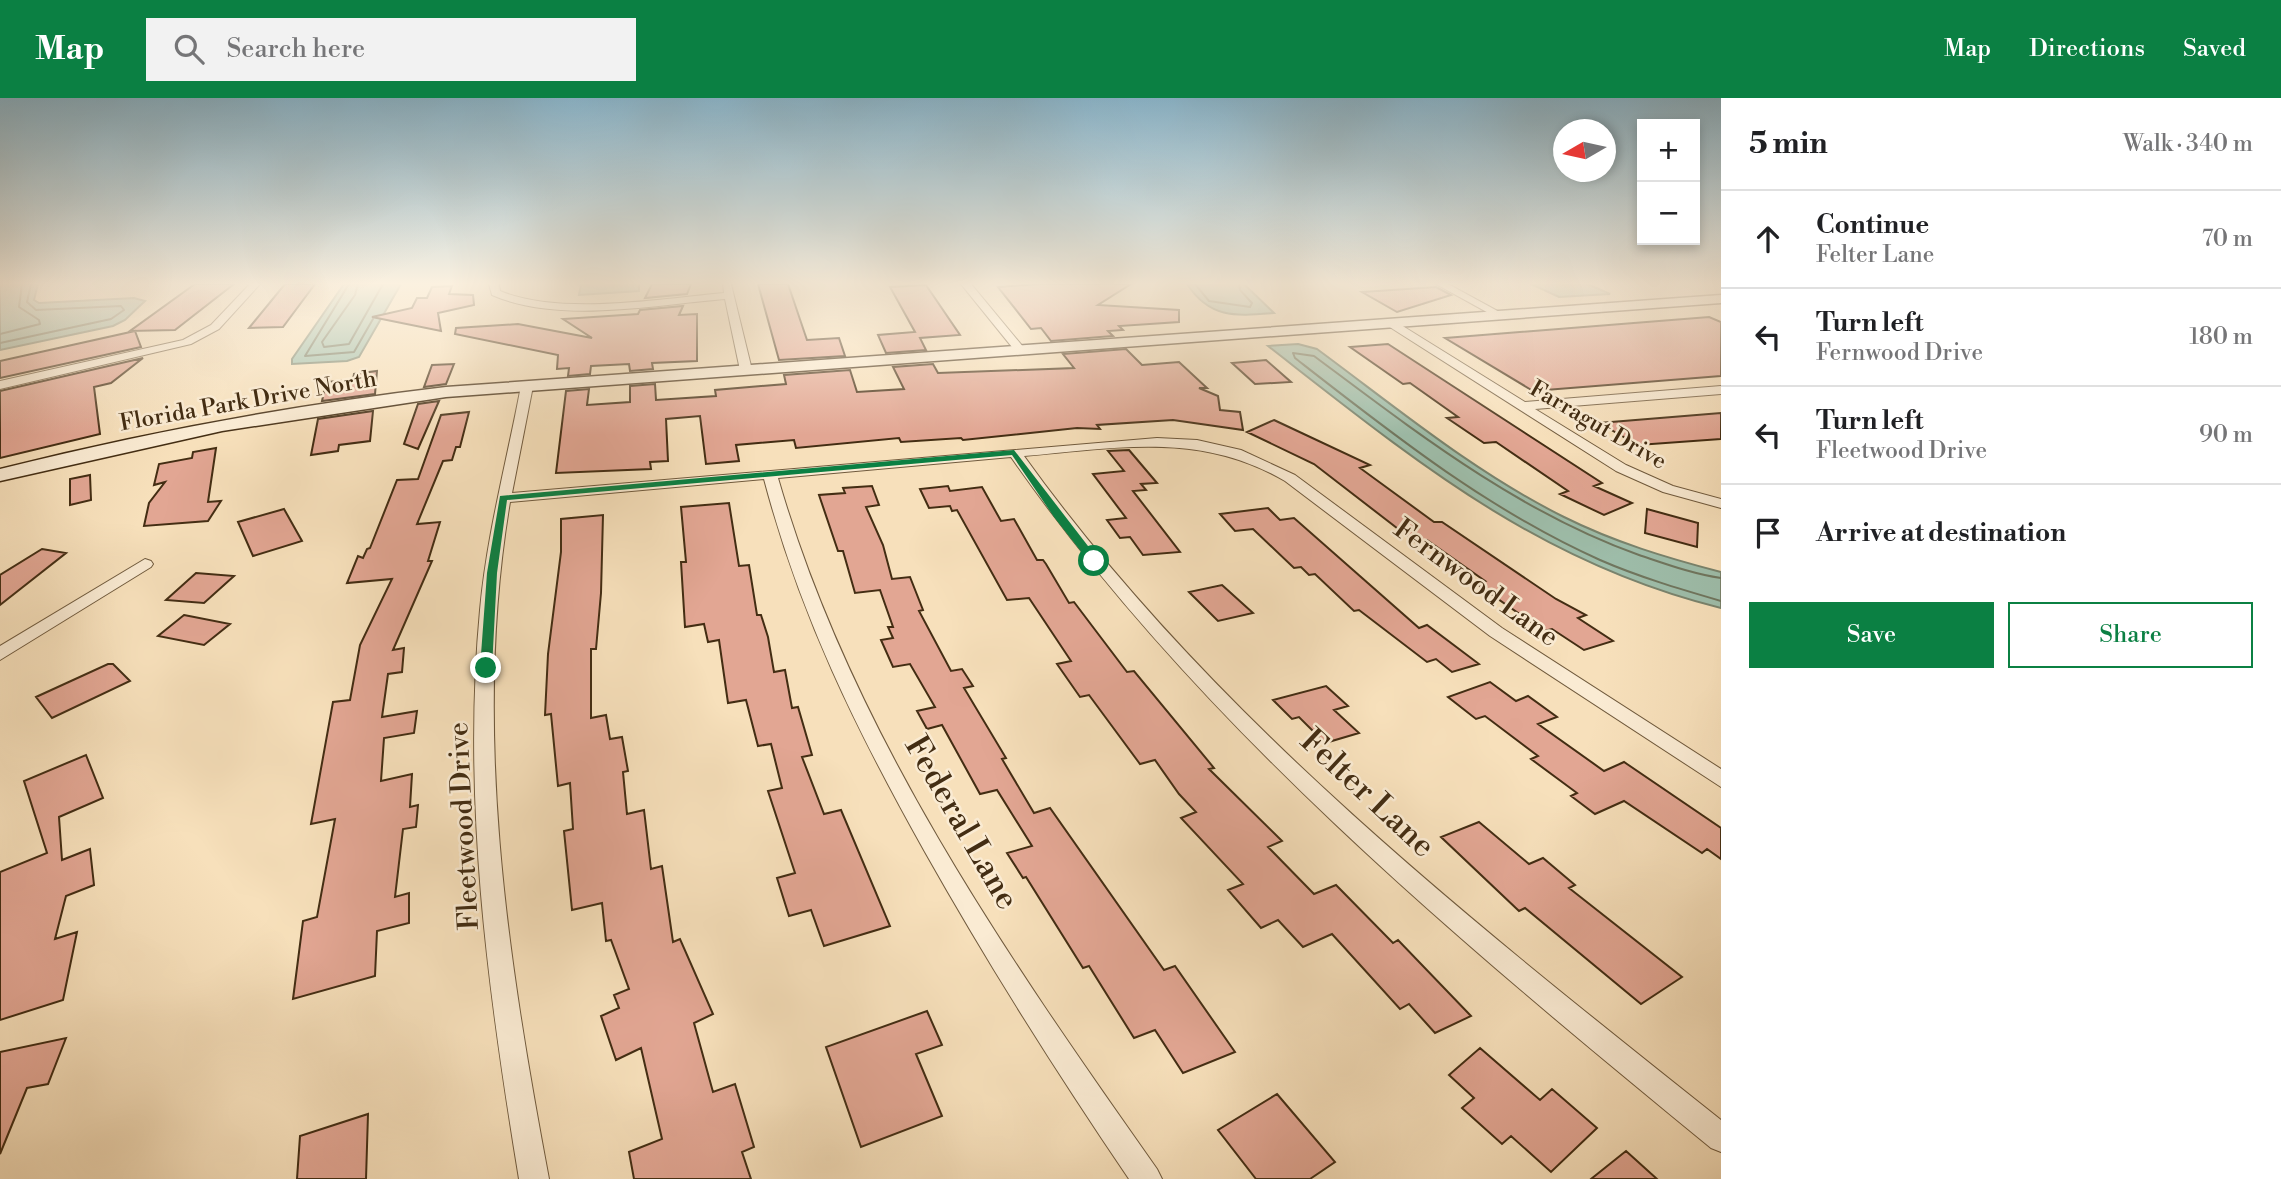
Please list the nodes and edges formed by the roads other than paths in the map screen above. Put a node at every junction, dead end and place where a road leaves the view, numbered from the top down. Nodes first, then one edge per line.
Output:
1 (202, 334) edge
2 (739, 334) edge
3 (1008, 334) edge
4 (1233, 334) edge
5 (1407, 334) edge
6 (1020, 350) junction
7 (747, 370) junction
8 (0, 385) edge
9 (527, 386) junction
10 (1721, 390) edge
11 (1523, 407) junction
12 (1014, 452) junction
13 (770, 474) junction
14 (0, 475) edge
15 (503, 498) junction
16 (1721, 504) edge
17 (145, 564) dead end
18 (0, 654) edge
19 (1721, 779) edge
20 (1721, 1138) edge
21 (534, 1179) edge
22 (1147, 1179) edge

1 - 8 street
2 - 7 street
3 - 6 street
4 - 6 street, Florida Park Drive North
5 - 11 street, Farragut Drive
6 - 7 street, Florida Park Drive North
7 - 9 street, Florida Park Drive North
9 - 14 street, Florida Park Drive North
9 - 15 street, Fleetwood Drive
10 - 11 street
11 - 16 street, Farragut Drive
12 - 13 street, Fernwood Lane
12 - 19 street, Fernwood Lane
12 - 20 street, Felter Lane
13 - 15 street, Fernwood Lane
13 - 22 street, Federal Lane
15 - 21 street, Fleetwood Drive
17 - 18 street

